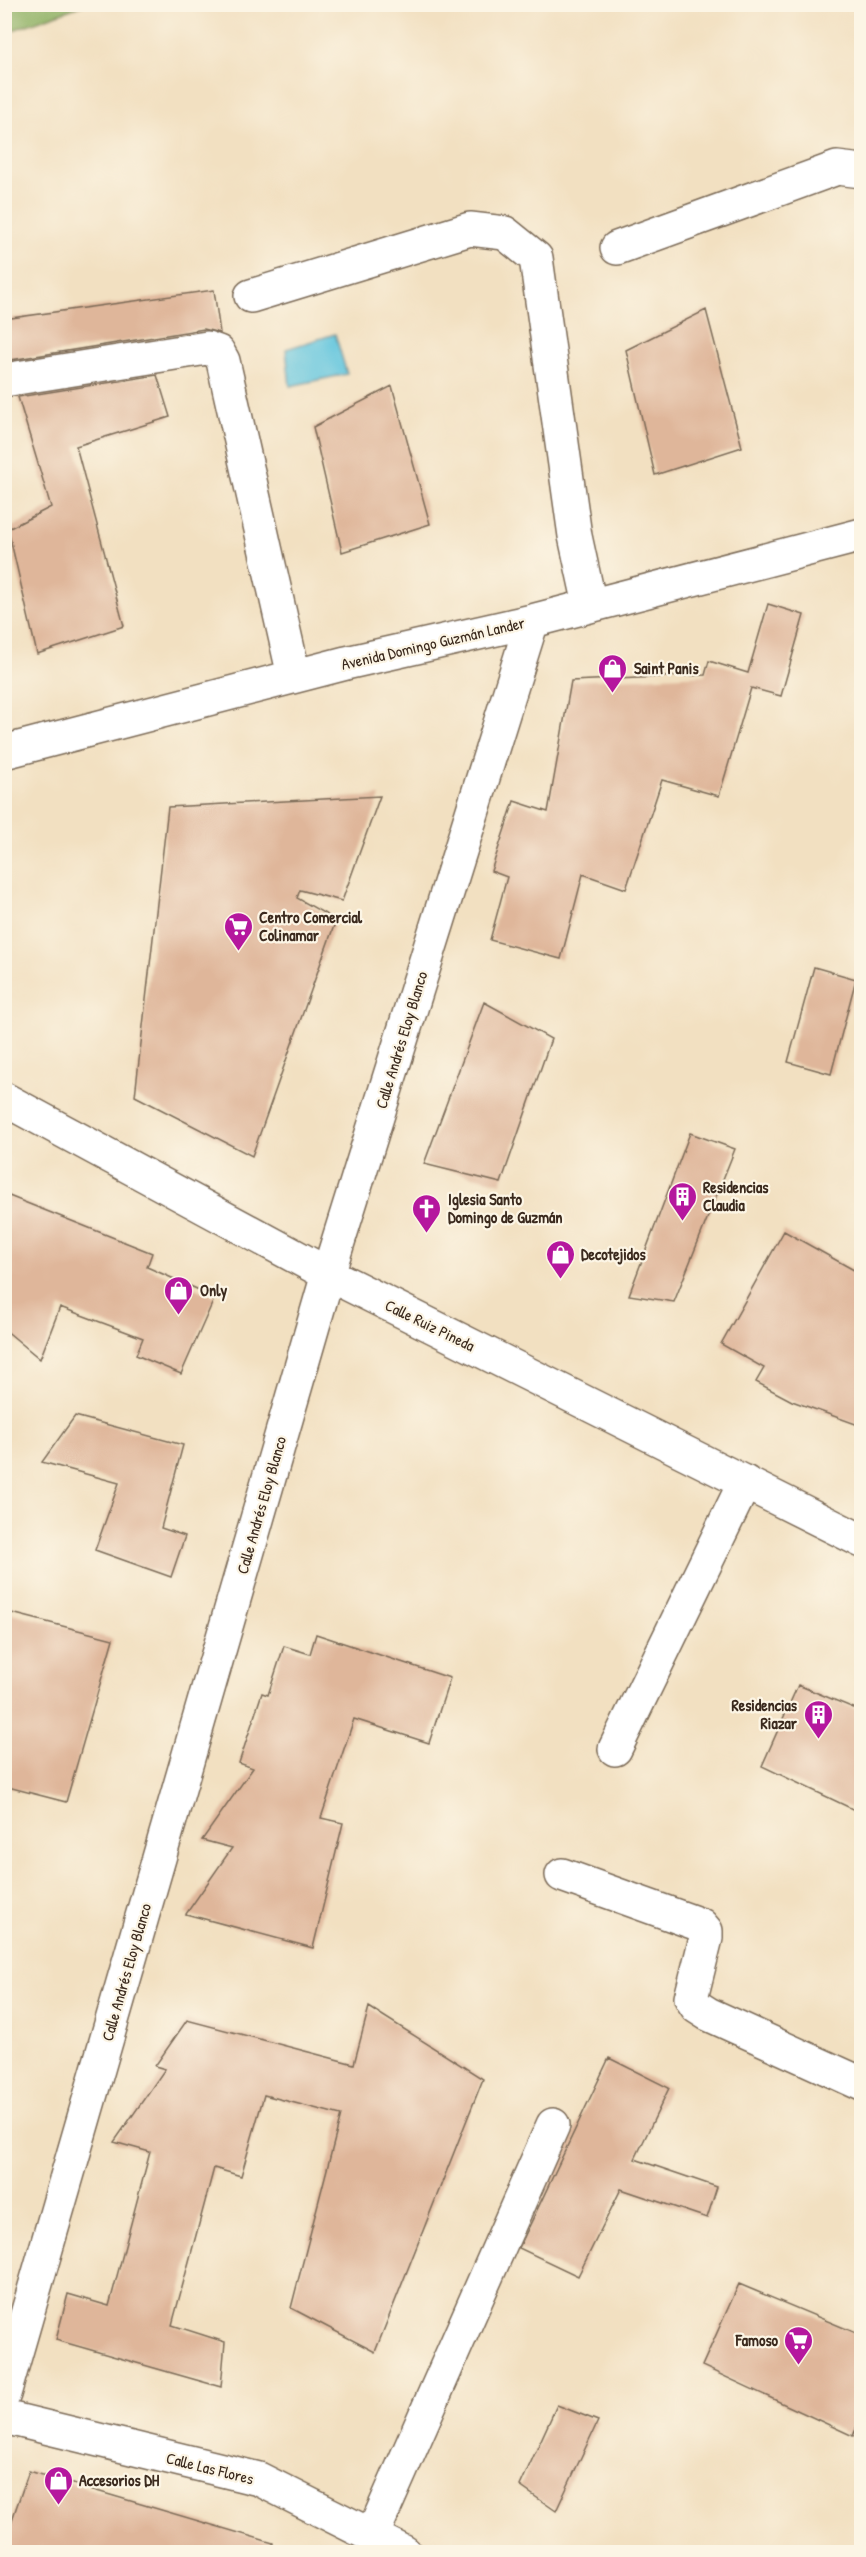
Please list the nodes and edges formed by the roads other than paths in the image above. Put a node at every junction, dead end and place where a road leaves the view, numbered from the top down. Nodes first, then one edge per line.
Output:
1 (861, 171) edge
2 (617, 248) dead end
3 (251, 296) dead end
4 (4, 380) edge
5 (861, 535) edge
6 (590, 605) junction
7 (532, 621) junction
8 (294, 676) junction
9 (4, 752) edge
10 (4, 1099) edge
11 (327, 1274) junction
12 (745, 1482) junction
13 (861, 1540) edge
14 (615, 1749) dead end
15 (562, 1875) dead end
16 (861, 2084) edge
17 (554, 2125) dead end
18 (4, 2394) edge
19 (4, 2417) edge
20 (372, 2536) junction
21 (404, 2553) edge

1 - 2 street
3 - 6 street
4 - 8 street
5 - 6 street, Avenida Domingo Guzmán Lander
6 - 7 street, Avenida Domingo Guzmán Lander
7 - 8 street, Avenida Domingo Guzmán Lander
7 - 11 street, Calle Andrés Eloy Blanco
8 - 9 street, Avenida Domingo Guzmán Lander
10 - 11 street, Calle Ruiz Pineda
11 - 12 street, Calle Ruiz Pineda
11 - 18 street, Calle Andrés Eloy Blanco
12 - 13 street, Calle Ruiz Pineda
12 - 14 street
15 - 16 street
17 - 20 street
19 - 20 street, Calle Las Flores
20 - 21 street, Calle Las Flores

